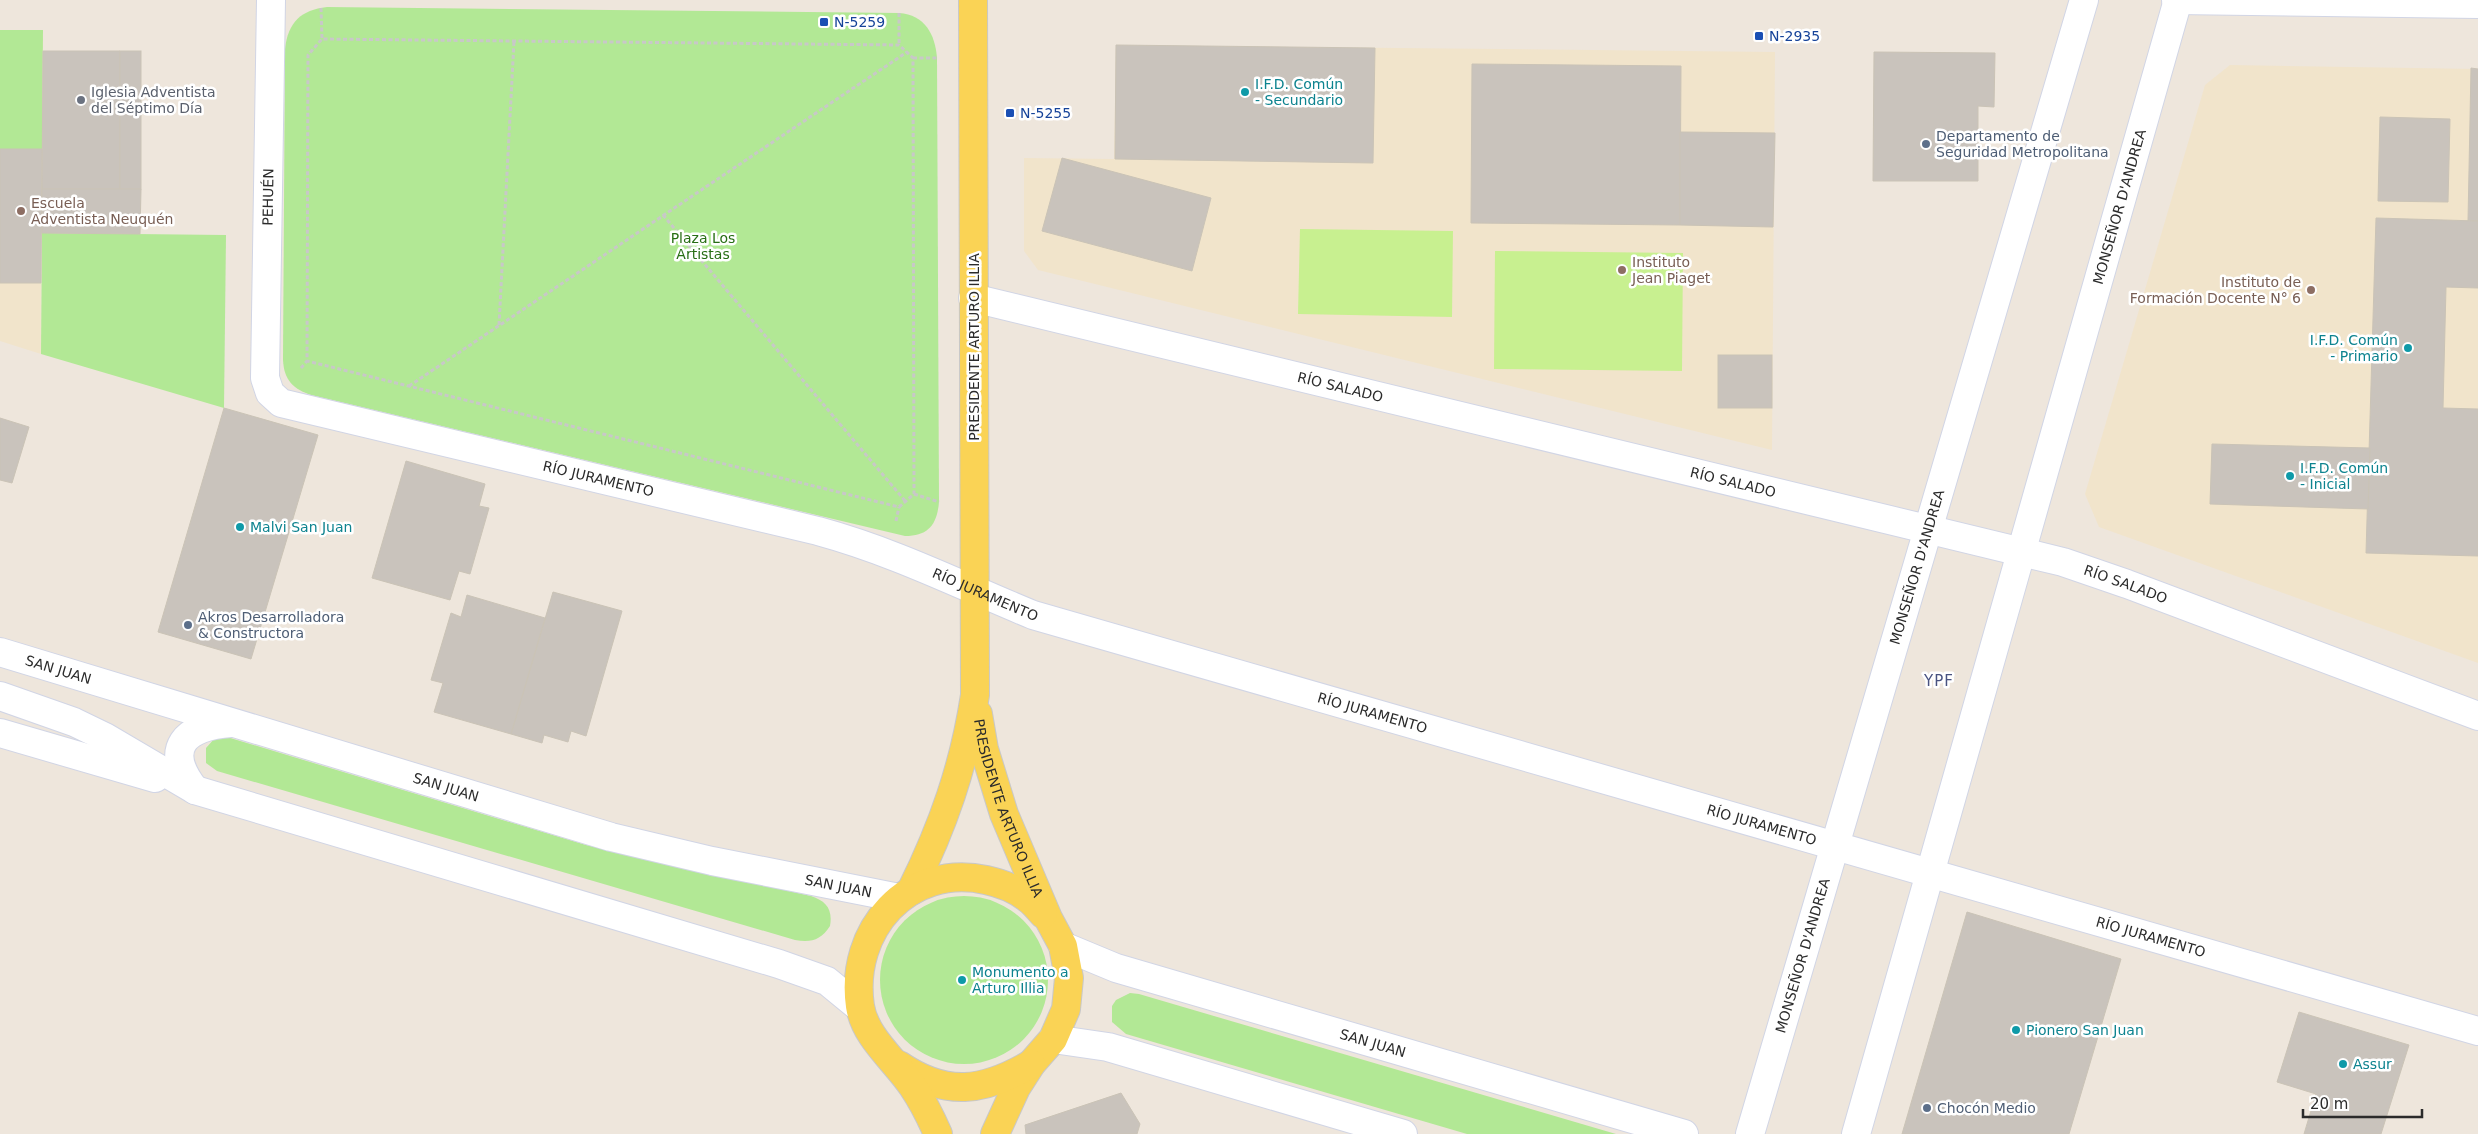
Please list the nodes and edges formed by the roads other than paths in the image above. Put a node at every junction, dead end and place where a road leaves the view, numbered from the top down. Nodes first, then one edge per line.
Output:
1 (271, 0) edge
2 (973, 0) edge
3 (2084, 0) edge
4 (2177, 0) edge
5 (2478, 4) edge
6 (973, 298) junction
7 (270, 393) joint
8 (1929, 528) junction
9 (2022, 552) junction
10 (975, 588) junction
11 (0, 652) edge
12 (975, 695) junction
13 (0, 696) edge
14 (2478, 716) edge
15 (232, 722) junction
16 (0, 733) edge
17 (195, 790) junction
18 (1835, 846) junction
19 (1930, 874) junction
20 (905, 894) junction
21 (1048, 918) junction
22 (1063, 946) junction
23 (860, 1008) junction
24 (2478, 1032) edge
25 (1053, 1039) junction
26 (892, 1060) junction
27 (1032, 1063) junction
28 (938, 1134) edge
29 (995, 1134) edge
30 (1403, 1134) edge
31 (1684, 1134) edge
32 (1750, 1134) edge
33 (1856, 1134) edge

1 - 7 street, PEHUÉN
2 - 6 main road, PRESIDENTE ARTURO ILLIA
3 - 8 street, MONSEÑOR D'ANDREA
4 - 5 street
4 - 9 street, MONSEÑOR D'ANDREA
6 - 8 street, RÍO SALADO
6 - 10 main road, PRESIDENTE ARTURO ILLIA
7 - 10 street, RÍO JURAMENTO
8 - 9 street, RÍO SALADO
8 - 18 street, MONSEÑOR D'ANDREA
9 - 14 street, RÍO SALADO
9 - 19 street, MONSEÑOR D'ANDREA
10 - 12 main road, PRESIDENTE ARTURO ILLIA
10 - 18 street, RÍO JURAMENTO
11 - 15 street, SAN JUAN
12 - 20 main road, PRESIDENTE ARTURO ILLIA
12 - 21 main road, PRESIDENTE ARTURO ILLIA
13 - 17 street
15 - 17 street
15 - 20 street, SAN JUAN
16 - 17 street
17 - 23 street
18 - 19 street, RÍO JURAMENTO
18 - 32 street, MONSEÑOR D'ANDREA
19 - 24 street, RÍO JURAMENTO
19 - 33 street, MONSEÑOR D'ANDREA
20 - 21 main road, PRESIDENTE ARTURO ILLIA
20 - 23 main road, PRESIDENTE ARTURO ILLIA
21 - 22 main road, PRESIDENTE ARTURO ILLIA
22 - 25 main road, PRESIDENTE ARTURO ILLIA
22 - 31 street, SAN JUAN
23 - 26 main road, PRESIDENTE ARTURO ILLIA
25 - 27 main road, PRESIDENTE ARTURO ILLIA
25 - 30 street
26 - 27 main road, PRESIDENTE ARTURO ILLIA
26 - 28 main road, PRESIDENTE ARTURO ILLIA
27 - 29 main road, PRESIDENTE ARTURO ILLIA

